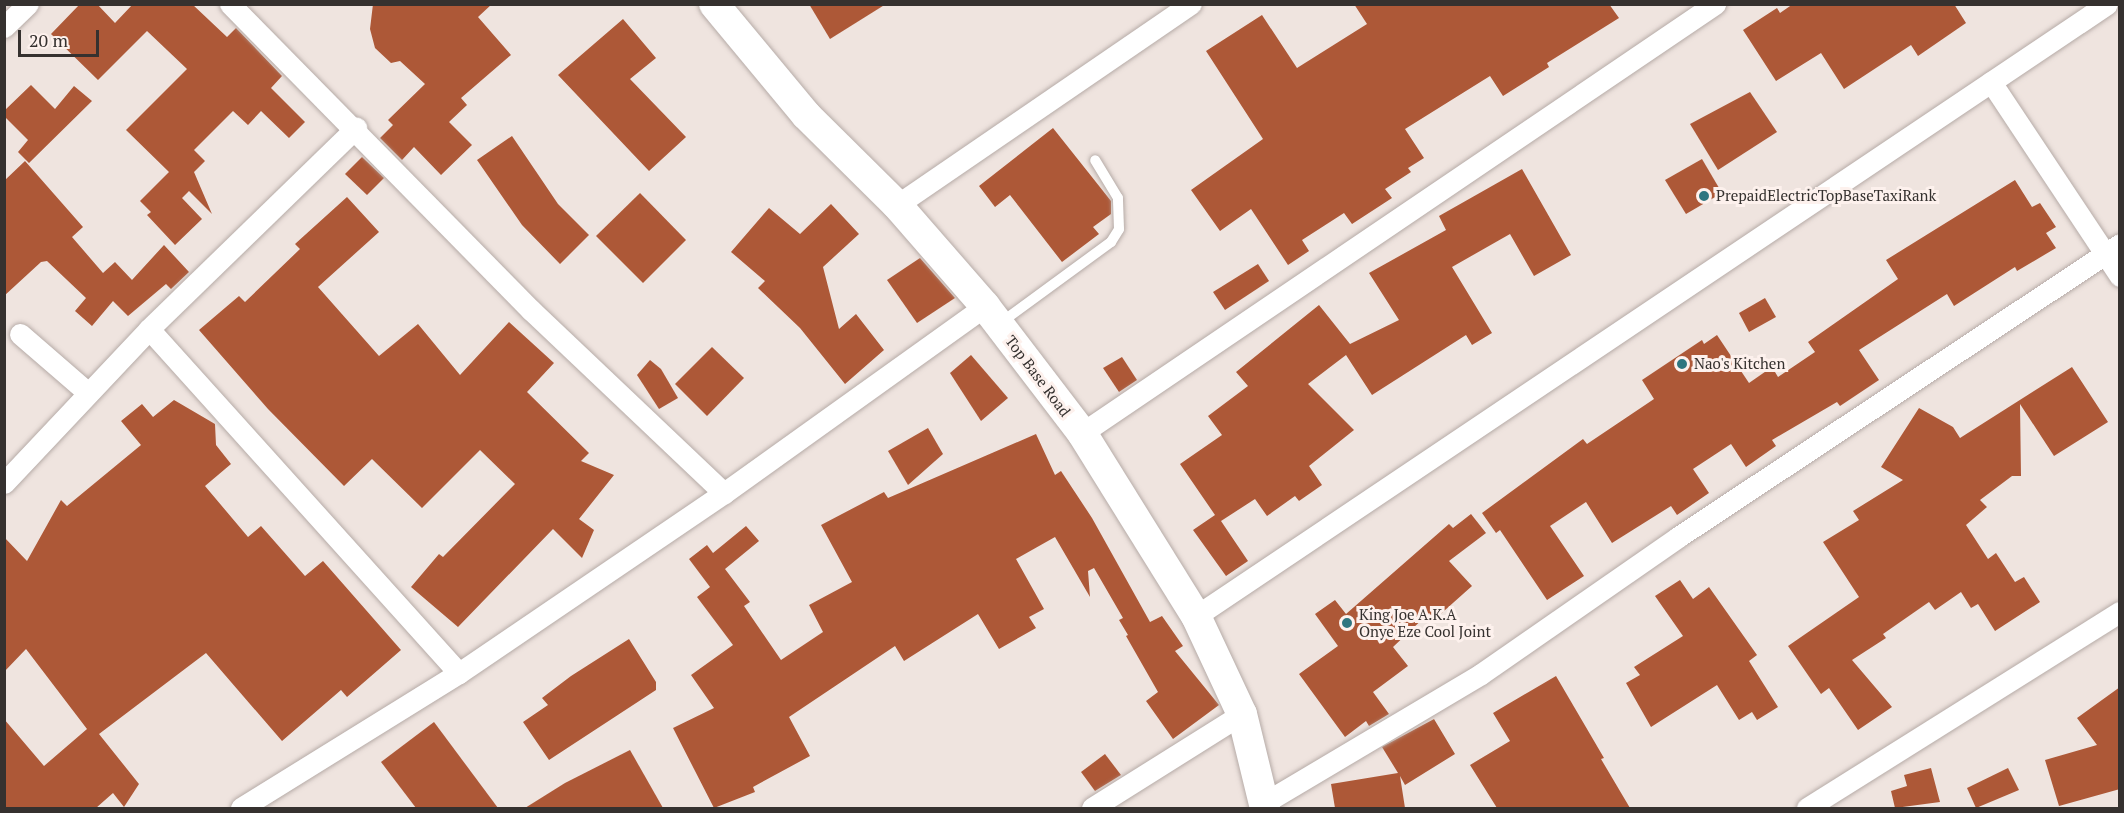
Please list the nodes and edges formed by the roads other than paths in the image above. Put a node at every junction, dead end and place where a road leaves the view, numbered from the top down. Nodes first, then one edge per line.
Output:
1 (28, 4) edge
2 (230, 4) edge
3 (714, 4) edge
4 (1191, 4) edge
5 (1715, 4) edge
6 (2107, 4) edge
7 (4, 27) edge
8 (1991, 82) junction
9 (356, 128) junction
10 (1095, 160) dead end
11 (897, 205) junction
12 (2112, 249) edge
13 (2120, 276) edge
14 (992, 315) junction
15 (149, 329) junction
16 (20, 334) dead end
17 (88, 393) junction
18 (1082, 433) junction
19 (4, 483) edge
20 (724, 493) junction
21 (2120, 612) edge
22 (1196, 616) junction
23 (459, 673) junction
24 (1242, 714) junction
25 (1264, 806) edge
26 (240, 808) edge
27 (1092, 808) edge
28 (1807, 808) edge

1 - 7 street
2 - 9 street
3 - 11 street, Top Base Road
4 - 11 street
5 - 18 street
6 - 8 street
8 - 12 street
8 - 22 street
9 - 15 street
9 - 20 street
10 - 14 lane
11 - 14 street, Top Base Road
12 - 13 street
12 - 25 street
14 - 18 street, Top Base Road
14 - 20 street
15 - 17 street
15 - 23 street
16 - 17 street
17 - 19 street
18 - 22 street, Top Base Road
20 - 23 street
21 - 28 street
22 - 24 street, Top Base Road
23 - 26 street
24 - 25 street, Top Base Road
24 - 27 street

